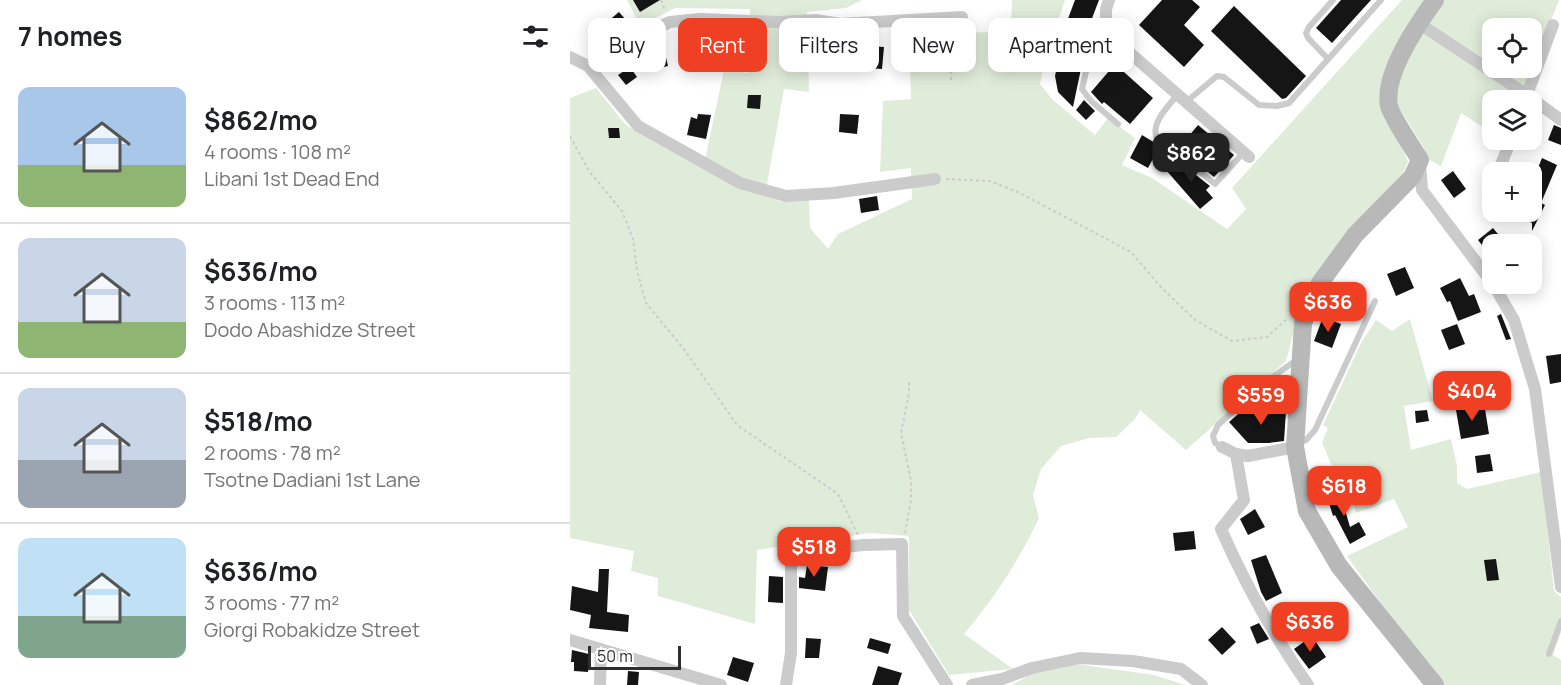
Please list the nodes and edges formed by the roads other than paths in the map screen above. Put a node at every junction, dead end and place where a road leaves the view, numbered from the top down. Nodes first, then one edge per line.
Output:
1 (1109, 0) edge
2 (1333, 0) edge
3 (1381, 0) edge
4 (1435, 0) edge
5 (962, 17) road end
6 (1106, 18) edge
7 (666, 24) edge
8 (1420, 24) junction
9 (1553, 25) dead end
10 (570, 57) edge
11 (1134, 57) edge
12 (1328, 59) junction
13 (588, 66) edge
14 (593, 72) edge
15 (1086, 72) edge
16 (1515, 90) edge
17 (1529, 90) edge
18 (1181, 98) junction
19 (1542, 108) edge
20 (1561, 120) edge
21 (1118, 124) dead end
22 (1246, 155) joint
23 (1420, 160) junction
24 (935, 179) road end
25 (1482, 269) edge
26 (1499, 294) edge
27 (1375, 301) dead end
28 (1301, 357) junction
29 (1295, 445) junction
30 (1222, 447) joint
31 (1236, 454) junction
32 (1561, 587) edge
33 (1561, 621) edge
34 (570, 640) edge
35 (601, 649) junction
36 (1549, 654) dead end
37 (600, 685) edge
38 (721, 685) edge
39 (786, 685) edge
40 (948, 685) edge
41 (972, 685) edge
42 (1202, 685) edge
43 (1308, 685) edge
44 (1435, 685) edge

1 - 6 street
2 - 12 lane
3 - 12 lane
4 - 8 street
5 - 7 street
8 - 16 street
8 - 23 street
9 - 17 street
10 - 13 street
11 - 18 street
12 - 18 lane
14 - 24 street
15 - 21 lane
18 - 22 street
18 - 22 lane
19 - 20 street
23 - 25 street
23 - 28 street
26 - 32 street
27 - 29 lane
28 - 29 street
28 - 30 lane
29 - 31 street
29 - 44 street
30 - 31 street
31 - 43 street
33 - 36 lane
34 - 35 street
35 - 37 street
35 - 38 street
39 - 40 street
41 - 42 street

